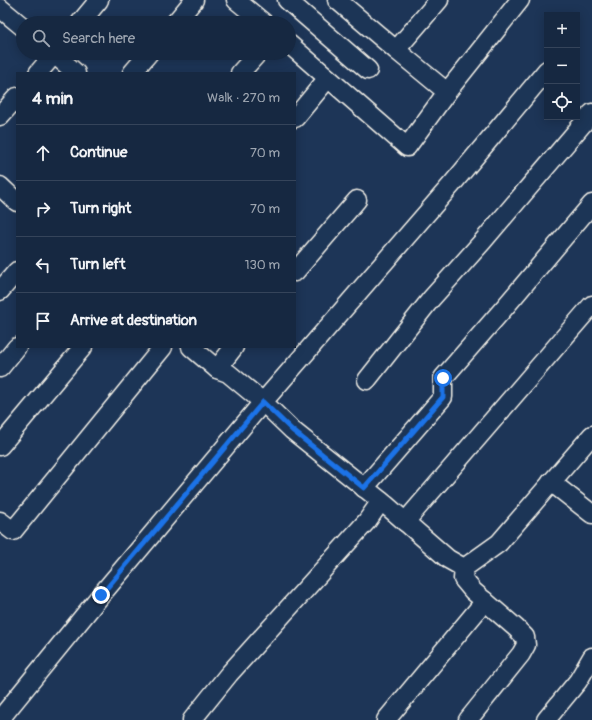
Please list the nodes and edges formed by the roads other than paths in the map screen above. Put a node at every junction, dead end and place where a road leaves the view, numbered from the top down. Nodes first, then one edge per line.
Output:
1 (5, 0) edge
2 (99, 0) edge
3 (194, 0) edge
4 (236, 0) edge
5 (287, 0) edge
6 (440, 0) edge
7 (520, 0) edge
8 (344, 2) edge
9 (0, 7) edge
10 (86, 16) edge
11 (181, 16) edge
12 (255, 16) edge
13 (16, 21) edge
14 (296, 50) edge
15 (396, 50) junction
16 (48, 60) edge
17 (62, 60) edge
18 (143, 60) edge
19 (252, 60) edge
20 (368, 70) dead end
21 (39, 72) edge
22 (75, 72) edge
23 (133, 72) edge
24 (241, 72) edge
25 (544, 74) edge
26 (328, 78) junction
27 (447, 92) junction
28 (16, 98) edge
29 (592, 113) edge
30 (0, 116) edge
31 (296, 117) edge
32 (1, 189) edge
33 (356, 200) dead end
34 (16, 201) edge
35 (592, 204) edge
36 (296, 271) edge
37 (16, 272) edge
38 (0, 291) edge
39 (592, 305) edge
40 (16, 348) edge
41 (82, 348) edge
42 (162, 348) edge
43 (192, 348) edge
44 (233, 348) edge
45 (0, 368) edge
46 (216, 369) junction
47 (367, 380) dead end
48 (263, 402) junction
49 (592, 435) edge
50 (0, 446) edge
51 (551, 482) junction
52 (364, 488) junction
53 (381, 501) junction
54 (592, 514) edge
55 (0, 521) edge
56 (405, 522) junction
57 (464, 568) junction
58 (485, 601) junction
59 (592, 657) edge
60 (0, 719) edge
61 (192, 720) edge
62 (386, 720) edge
63 (468, 720) edge
64 (546, 720) edge

1 - 9 street
2 - 10 street
3 - 11 street
4 - 12 street
5 - 20 street
6 - 15 street
7 - 27 street
8 - 15 street
9 - 13 street
14 - 26 street
15 - 27 street
16 - 21 street
17 - 22 street
18 - 23 street
19 - 24 street
25 - 48 street
26 - 27 street
26 - 31 street
28 - 30 street
29 - 47 street
32 - 34 street
33 - 36 street
35 - 52 street
37 - 38 street
39 - 56 street
40 - 45 street
41 - 50 street
42 - 55 street
43 - 46 street
44 - 46 street
46 - 48 street
48 - 52 street
48 - 60 street
49 - 51 street
51 - 54 street
51 - 57 street
52 - 53 street
53 - 56 street
53 - 61 street
56 - 57 street
57 - 58 street
58 - 62 street
58 - 63 street
59 - 64 street

